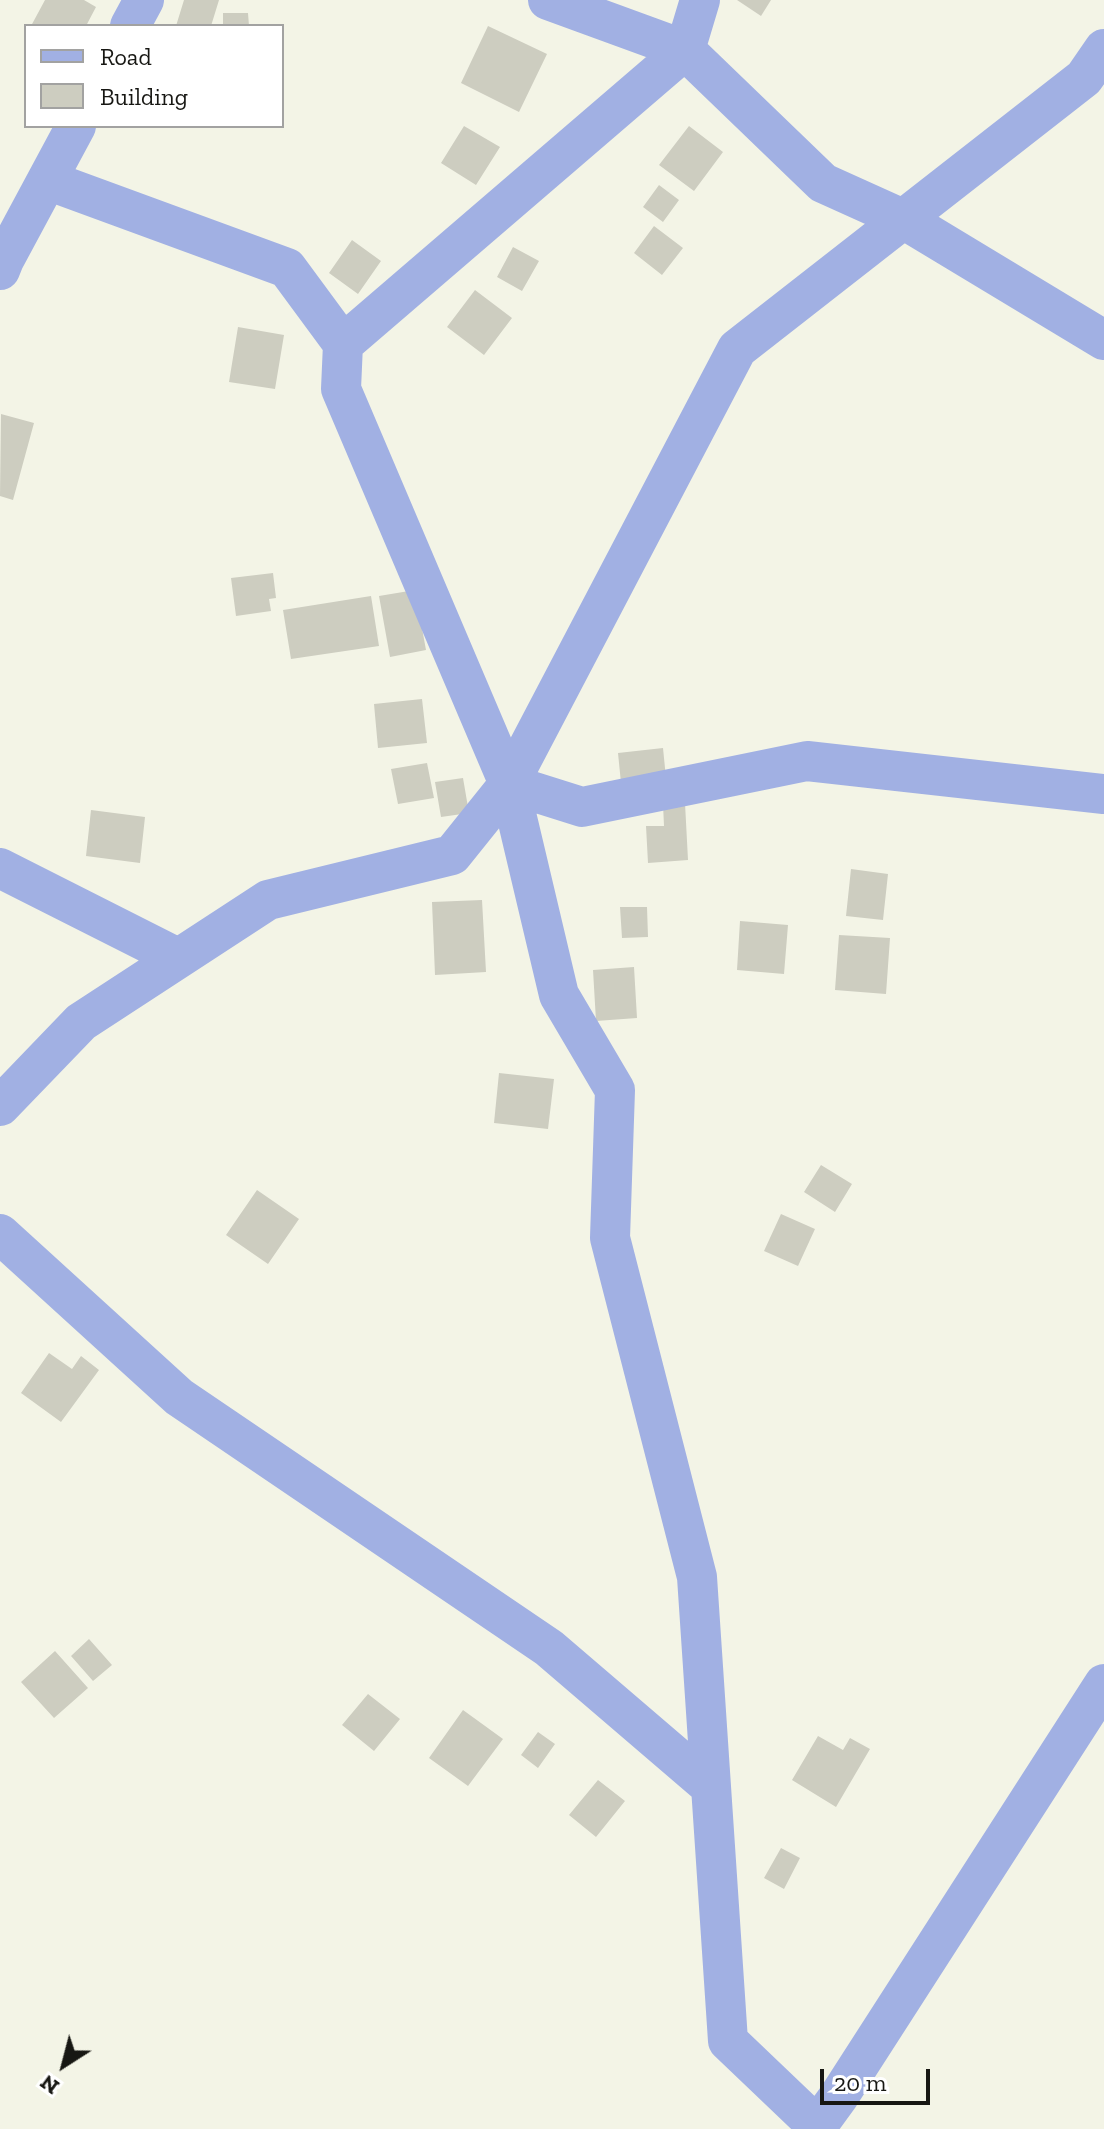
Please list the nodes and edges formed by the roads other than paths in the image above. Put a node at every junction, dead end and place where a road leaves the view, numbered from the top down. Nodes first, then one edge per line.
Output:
1 (144, 0) edge
2 (548, 0) edge
3 (700, 0) edge
4 (131, 24) edge
5 (1104, 49) edge
6 (685, 50) junction
7 (75, 128) edge
8 (47, 180) junction
9 (905, 220) junction
10 (0, 270) edge
11 (1104, 340) edge
12 (343, 344) junction
13 (509, 784) junction
14 (1104, 794) edge
15 (0, 868) edge
16 (178, 958) junction
17 (0, 1106) edge
18 (0, 1234) edge
19 (1104, 1684) edge
20 (710, 1786) junction
21 (816, 2128) edge

1 - 4 street
2 - 6 street
3 - 6 street
5 - 9 street
6 - 9 street
6 - 12 street
7 - 8 street
8 - 10 street
8 - 12 street
9 - 11 street
9 - 13 street
12 - 13 street
13 - 14 street
13 - 16 street
13 - 20 street
15 - 16 street
16 - 17 street
18 - 20 street
19 - 21 street
20 - 21 street

